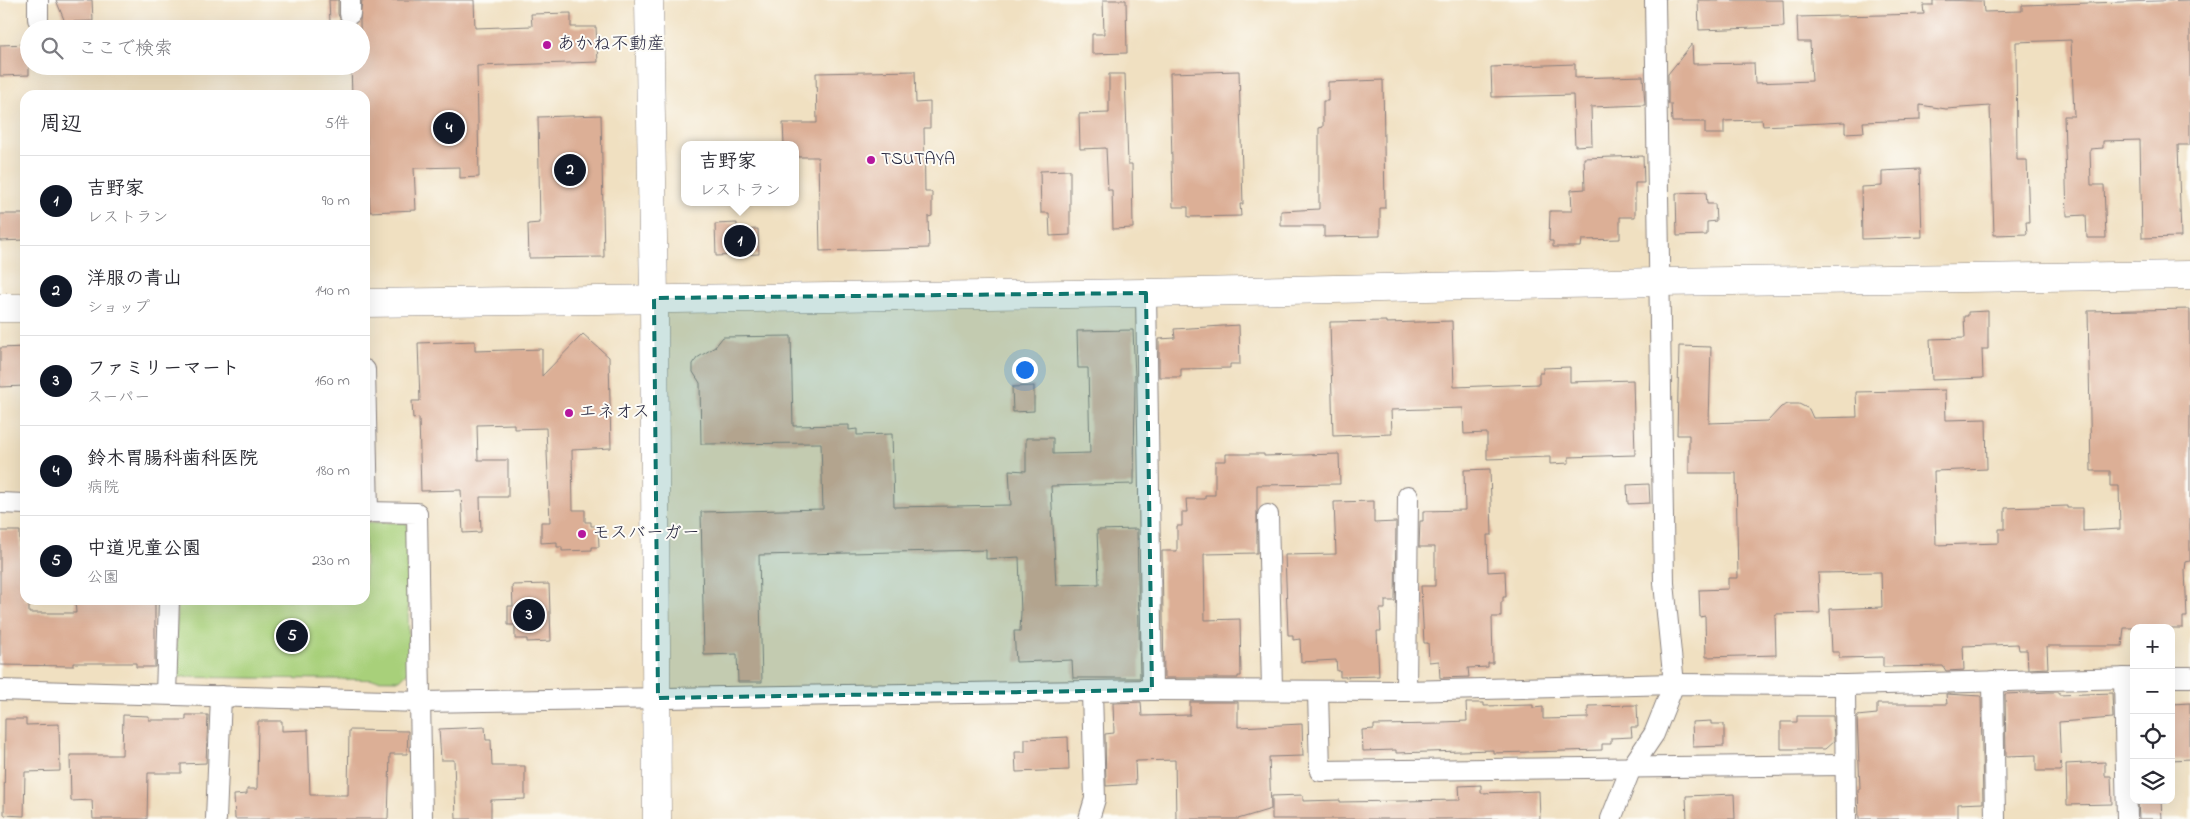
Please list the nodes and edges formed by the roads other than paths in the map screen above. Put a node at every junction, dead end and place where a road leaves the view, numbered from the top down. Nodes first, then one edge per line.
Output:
1 (649, 0) edge
2 (1655, 0) edge
3 (2190, 275) edge
4 (1659, 282) junction
5 (1146, 293) junction
6 (654, 298) junction
7 (370, 303) edge
8 (0, 308) edge
9 (20, 308) edge
10 (1408, 496) dead end
11 (0, 503) edge
12 (20, 504) edge
13 (370, 512) edge
14 (1268, 515) dead end
15 (169, 605) edge
16 (2175, 677) edge
17 (2190, 677) edge
18 (2129, 678) edge
19 (1993, 681) junction
20 (1674, 684) junction
21 (1845, 685) junction
22 (1272, 689) junction
23 (0, 690) edge
24 (1152, 690) junction
25 (1092, 692) junction
26 (1318, 692) junction
27 (1406, 692) junction
28 (166, 694) junction
29 (220, 696) junction
30 (658, 698) junction
31 (420, 702) junction
32 (1846, 765) junction
33 (1631, 768) junction
34 (216, 819) edge
35 (422, 819) edge
36 (657, 819) edge
37 (1089, 819) edge
38 (1611, 819) edge
39 (1846, 819) edge
40 (1995, 819) edge
41 (2127, 819) edge

1 - 6 street
2 - 4 street
3 - 4 street
4 - 5 street
4 - 20 street
5 - 6 street
5 - 24 street
6 - 7 street
6 - 30 street
8 - 9 street
10 - 27 street
11 - 12 street
13 - 31 street
14 - 22 street
15 - 28 street
16 - 17 street
18 - 19 street
18 - 41 street
19 - 21 street
19 - 40 street
20 - 21 street
20 - 27 street
20 - 33 street
21 - 32 street
22 - 24 street
22 - 26 street
23 - 28 street
24 - 25 street
25 - 30 street
25 - 37 street
26 - 27 street
26 - 33 street
28 - 29 street
29 - 31 street
29 - 34 street
30 - 31 street
30 - 36 street
31 - 35 street
32 - 33 street
32 - 39 street
33 - 38 street

